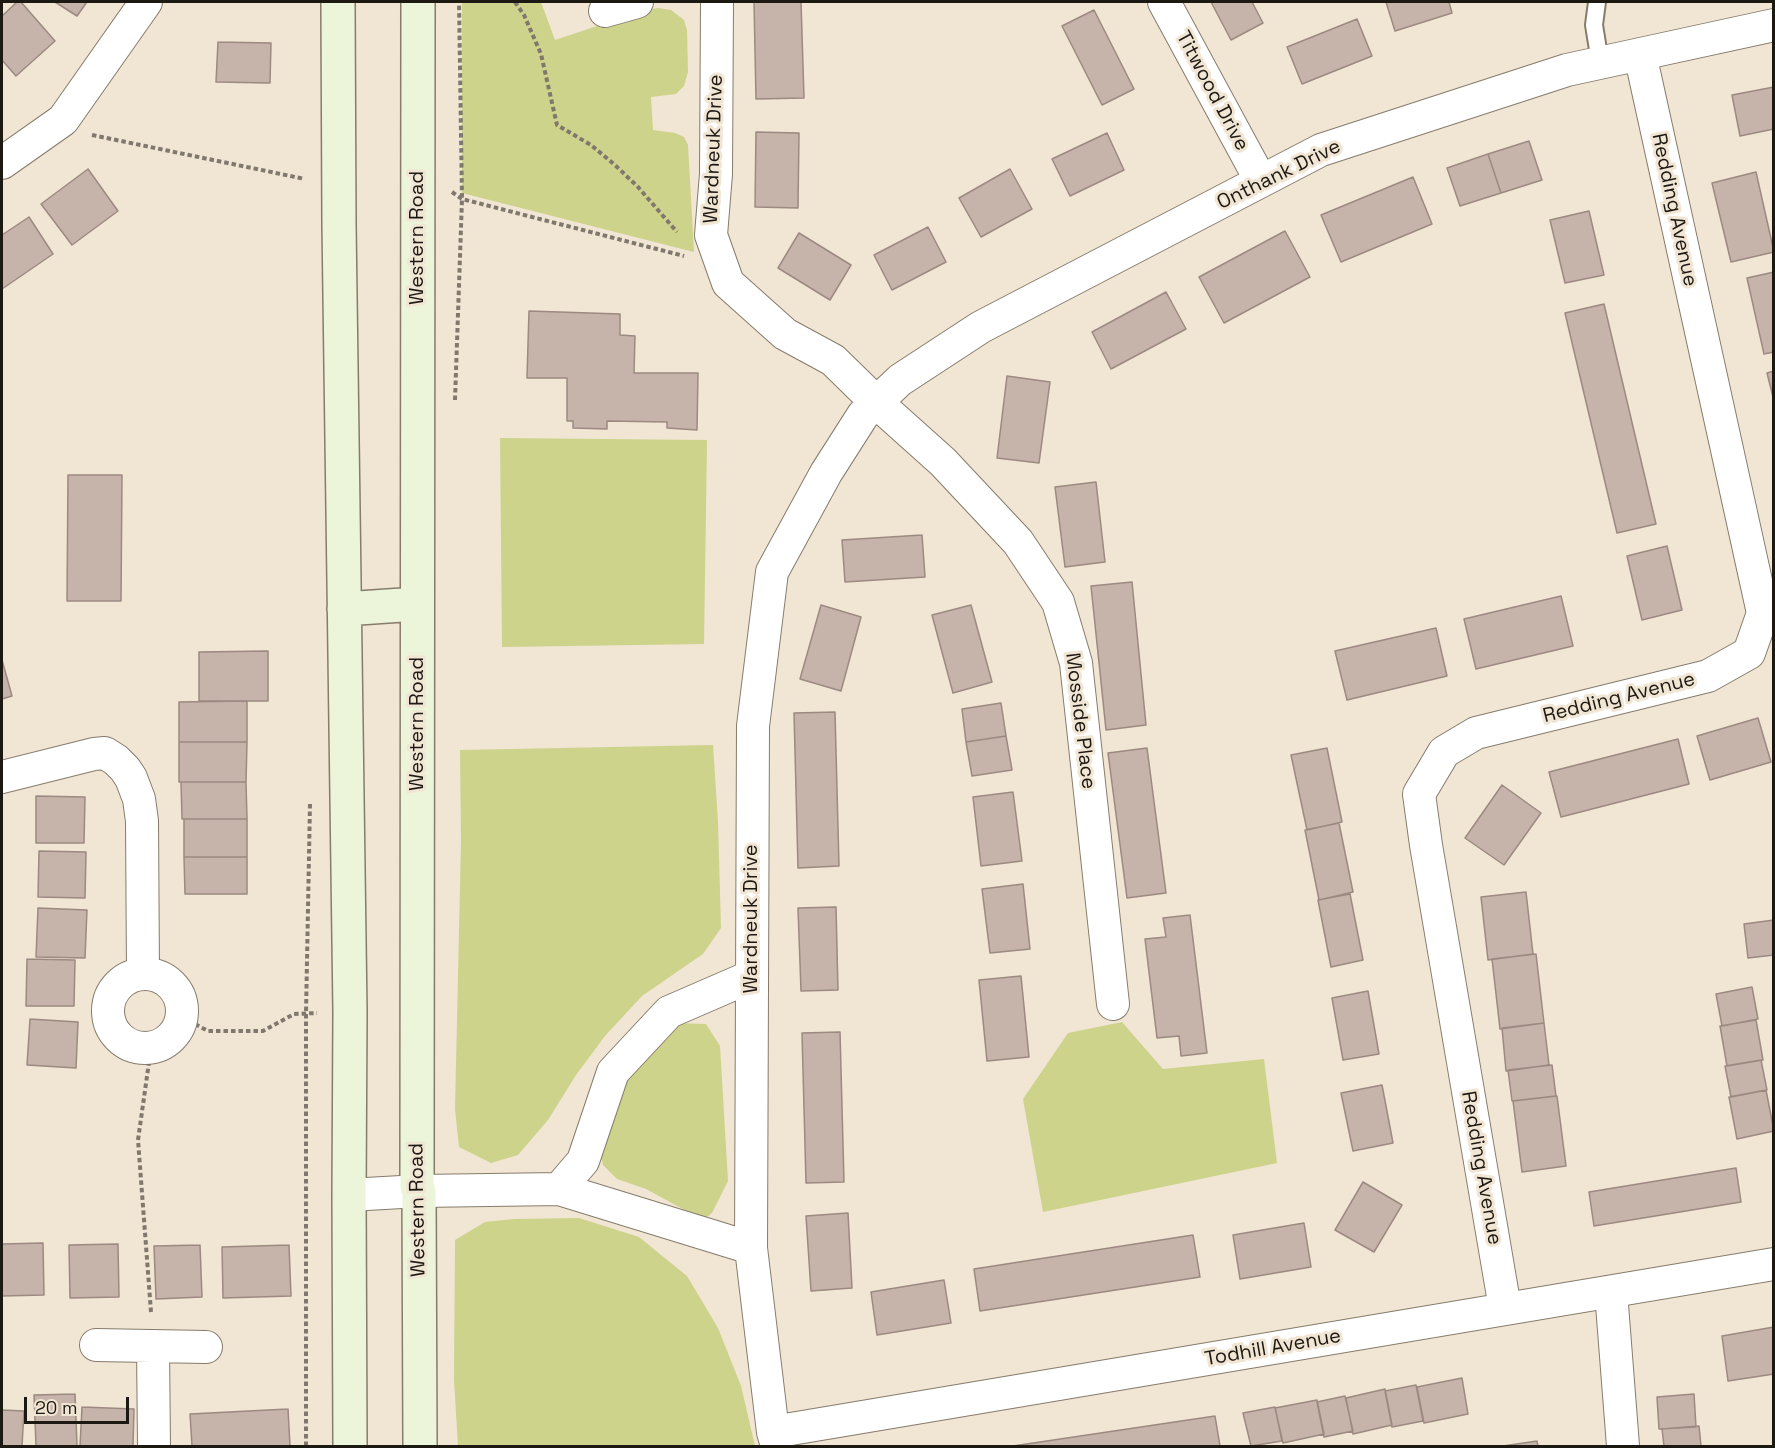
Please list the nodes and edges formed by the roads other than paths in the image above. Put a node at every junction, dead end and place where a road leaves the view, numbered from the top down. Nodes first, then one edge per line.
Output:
1 (146, 2) edge
2 (338, 2) edge
3 (418, 2) edge
4 (637, 2) edge
5 (717, 2) edge
6 (1164, 2) edge
7 (1597, 2) edge
8 (605, 11) dead end
9 (1773, 25) edge
10 (1640, 54) junction
11 (1600, 62) junction
12 (2, 163) edge
13 (1261, 182) junction
14 (870, 409) junction
15 (417, 604) junction
16 (344, 609) junction
17 (2, 777) edge
18 (143, 974) junction
19 (752, 976) junction
20 (1113, 1004) dead end
21 (559, 1189) junction
22 (419, 1191) junction
23 (348, 1195) junction
24 (751, 1248) junction
25 (1773, 1264) edge
26 (1611, 1292) junction
27 (1506, 1308) junction
28 (96, 1345) dead end
29 (153, 1346) junction
30 (206, 1347) dead end
31 (775, 1439) edge
32 (154, 1446) edge
33 (350, 1446) edge
34 (420, 1446) edge
35 (1623, 1446) edge

1 - 12 street
2 - 16 main road
3 - 15 main road, Western Road
4 - 8 street
5 - 14 street, Wardneuk Drive
6 - 13 street, Titwood Drive
7 - 11 lane
9 - 10 street, Onthank Drive
10 - 11 street, Onthank Drive
10 - 27 street, Redding Avenue
11 - 13 street, Onthank Drive
13 - 14 street, Onthank Drive
14 - 19 street, Wardneuk Drive
14 - 20 street, Mosside Place
15 - 16 main road
15 - 22 main road, Western Road
16 - 23 main road
17 - 18 street
18 - 18 street
19 - 21 street
19 - 24 street, Wardneuk Drive
21 - 22 street
21 - 24 street
22 - 23 street
22 - 34 main road, Western Road
23 - 33 main road
24 - 31 street, Wardneuk Drive
25 - 26 street, Todhill Avenue
26 - 27 street, Todhill Avenue
26 - 35 street
27 - 31 street, Todhill Avenue
28 - 29 street
29 - 30 street
29 - 32 street

